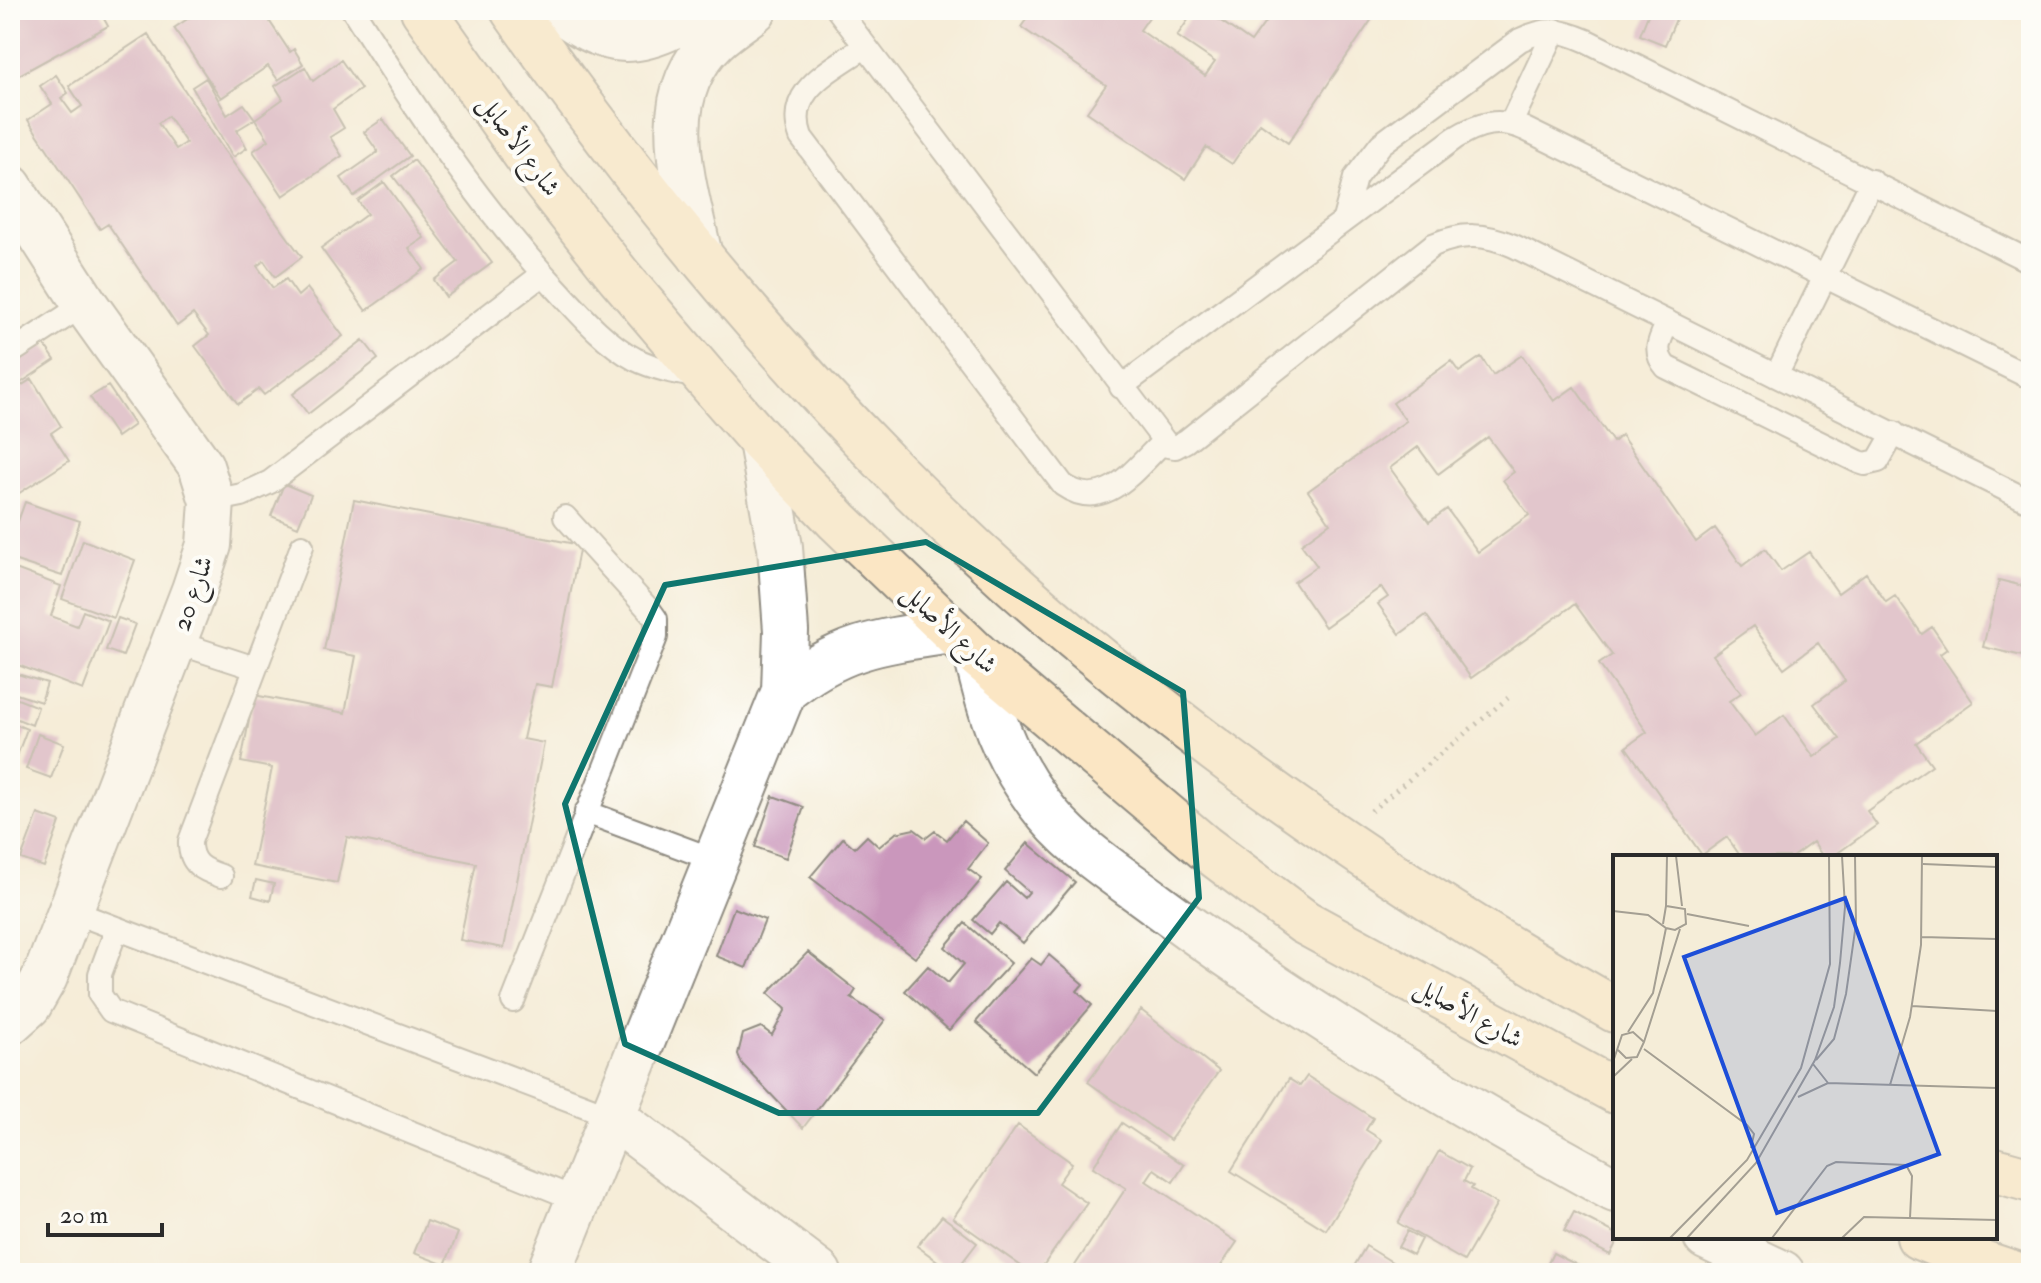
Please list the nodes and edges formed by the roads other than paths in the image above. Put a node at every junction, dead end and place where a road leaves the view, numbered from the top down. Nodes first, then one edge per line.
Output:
1 (353, 10) edge
2 (423, 10) edge
3 (513, 10) edge
4 (559, 10) edge
5 (703, 10) edge
6 (754, 10) edge
7 (838, 10) edge
8 (1555, 30) junction
9 (864, 47) junction
10 (1511, 123) junction
11 (1872, 181) junction
12 (10, 187) edge
13 (1344, 219) junction
14 (700, 256) junction
15 (2031, 262) edge
16 (543, 274) junction
17 (1825, 278) junction
18 (85, 304) junction
19 (1668, 322) junction
20 (10, 353) edge
21 (1776, 376) junction
22 (706, 378) junction
23 (2031, 378) edge
24 (1121, 387) junction
25 (1894, 433) junction
26 (761, 441) junction
27 (1163, 442) junction
28 (212, 501) junction
29 (2031, 502) edge
30 (565, 517) dead end
31 (302, 546) dead end
32 (175, 642) junction
33 (964, 643) junction
34 (255, 668) junction
35 (784, 691) junction
36 (586, 812) junction
37 (715, 860) junction
38 (221, 876) dead end
39 (71, 911) junction
40 (117, 928) junction
41 (513, 1001) dead end
42 (1613, 1009) edge
43 (10, 1022) edge
44 (1613, 1090) edge
45 (612, 1116) junction
46 (1997, 1171) edge
47 (2031, 1180) edge
48 (1613, 1189) edge
49 (578, 1200) junction
50 (1710, 1239) edge
51 (1924, 1239) edge
52 (549, 1273) edge
53 (819, 1273) edge
54 (1782, 1273) edge
55 (2013, 1273) edge

1 - 16 lane
2 - 22 main road, شارع الأصايل
3 - 14 main road
4 - 5 street
6 - 14 street
7 - 9 lane
8 - 10 lane
8 - 11 lane
8 - 13 lane
9 - 24 lane
9 - 27 lane
10 - 13 lane
10 - 17 lane
11 - 15 lane
11 - 17 lane
12 - 18 street, شارع 20
13 - 24 lane
14 - 42 main road
16 - 22 lane
16 - 28 lane
17 - 21 lane
17 - 23 lane
18 - 20 lane
18 - 28 street, شارع 20
19 - 21 lane
19 - 25 lane
19 - 27 lane
21 - 25 lane
22 - 26 main road, شارع الأصايل
24 - 27 lane
25 - 29 lane
26 - 33 main road, شارع الأصايل
26 - 35 street
28 - 32 street, شارع 20
30 - 36 lane
31 - 34 lane
32 - 34 lane
32 - 39 street, شارع 20
33 - 35 street
33 - 44 main road, شارع الأصايل
33 - 48 street
34 - 38 lane
35 - 37 street
36 - 37 lane
36 - 41 lane
37 - 45 street
39 - 40 lane
39 - 43 street, شارع 20
40 - 45 lane
40 - 49 lane
45 - 49 street
45 - 53 street
46 - 47 main road
49 - 52 street
50 - 54 street
51 - 55 main road

